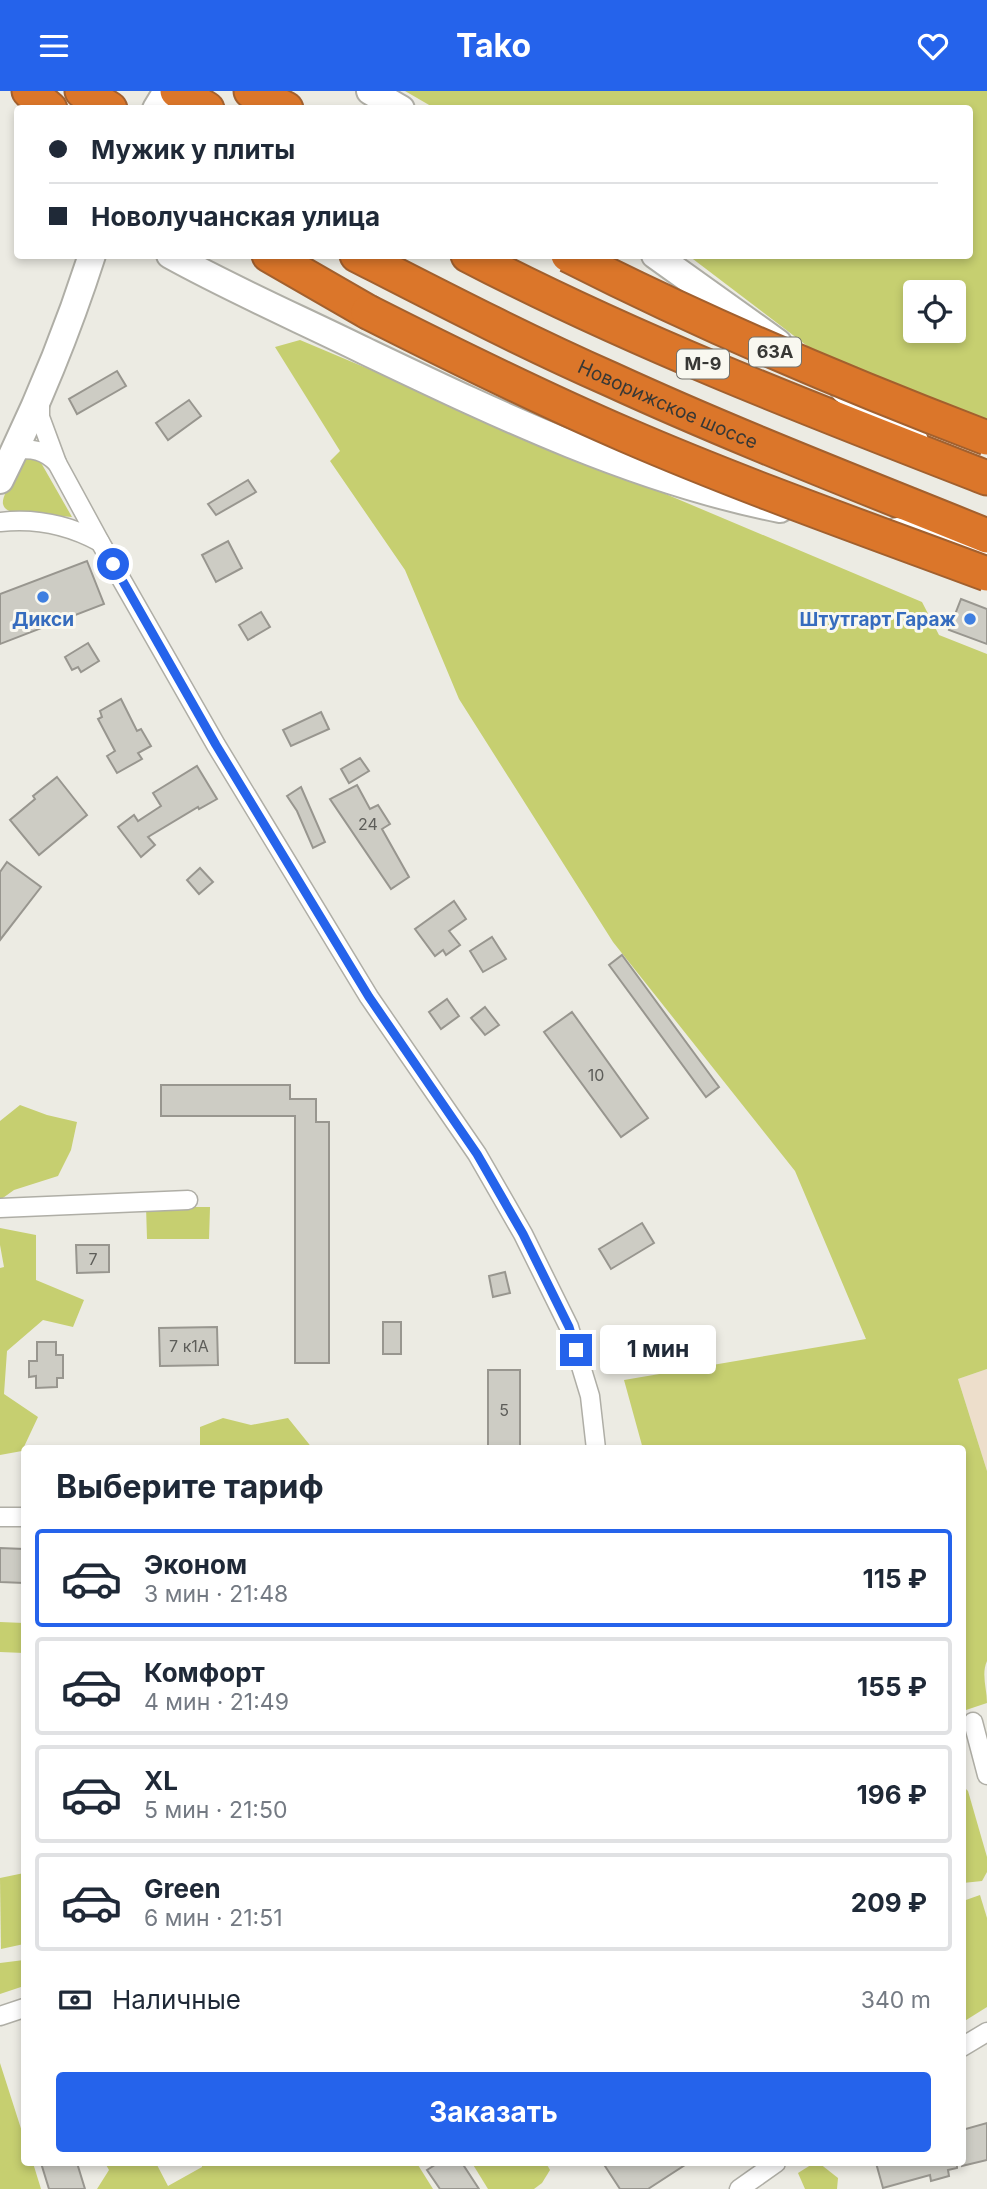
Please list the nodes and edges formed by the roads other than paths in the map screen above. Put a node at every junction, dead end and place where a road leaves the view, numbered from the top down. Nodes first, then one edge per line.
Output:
1 (29, 91) edge
2 (82, 91) edge
3 (177, 91) edge
4 (251, 91) edge
5 (370, 91) edge
6 (45, 105) edge
7 (104, 105) edge
8 (200, 105) edge
9 (278, 105) edge
10 (394, 105) edge
11 (91, 259) edge
12 (178, 259) edge
13 (276, 259) edge
14 (366, 259) edge
15 (476, 259) edge
16 (576, 259) edge
17 (661, 259) edge
18 (41, 392) junction
19 (987, 438) edge
20 (15, 450) junction
21 (942, 460) junction
22 (57, 463) junction
23 (987, 478) edge
24 (0, 480) edge
25 (0, 522) edge
26 (987, 536) edge
27 (100, 542) junction
28 (987, 544) edge
29 (987, 574) edge
30 (188, 1201) dead end
31 (0, 1208) edge
32 (596, 1445) edge
33 (0, 1517) edge
34 (21, 1517) edge
35 (974, 1722) edge
36 (987, 1775) edge
37 (21, 2009) edge
38 (0, 2015) edge
39 (987, 2032) edge
40 (966, 2045) edge
41 (772, 2166) edge
42 (738, 2189) edge

1 - 6 highway
2 - 7 highway
3 - 8 highway
4 - 9 highway
5 - 10 street
11 - 18 street
12 - 28 street
13 - 29 highway, bridge
14 - 26 highway, Новорижское шоссе / М-9
15 - 21 highway, М-9
16 - 19 highway, 63A, bridge
17 - 21 street
18 - 20 street
18 - 22 street
20 - 22 street
20 - 24 street
21 - 23 highway, М-9
22 - 27 street
25 - 27 street
27 - 32 street
30 - 31 street
33 - 34 street
35 - 36 street
37 - 38 street
39 - 40 street
41 - 42 street

